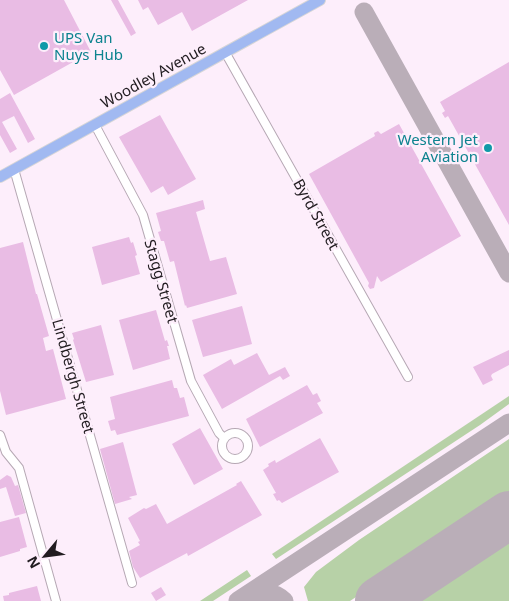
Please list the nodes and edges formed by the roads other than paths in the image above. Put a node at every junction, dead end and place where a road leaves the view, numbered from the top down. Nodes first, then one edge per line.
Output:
1 (320, 0) edge
2 (225, 52) junction
3 (95, 125) junction
4 (14, 169) junction
5 (0, 177) edge
6 (408, 377) dead end
7 (0, 435) edge
8 (224, 438) dead end
9 (132, 583) dead end
10 (56, 601) edge

1 - 2 main road, Woodley Avenue
2 - 3 main road, Woodley Avenue
2 - 6 street, Byrd Street
3 - 4 main road, Woodley Avenue
3 - 8 street, Stagg Street
4 - 5 main road, Woodley Avenue
4 - 9 street, Lindbergh Street
7 - 10 street

